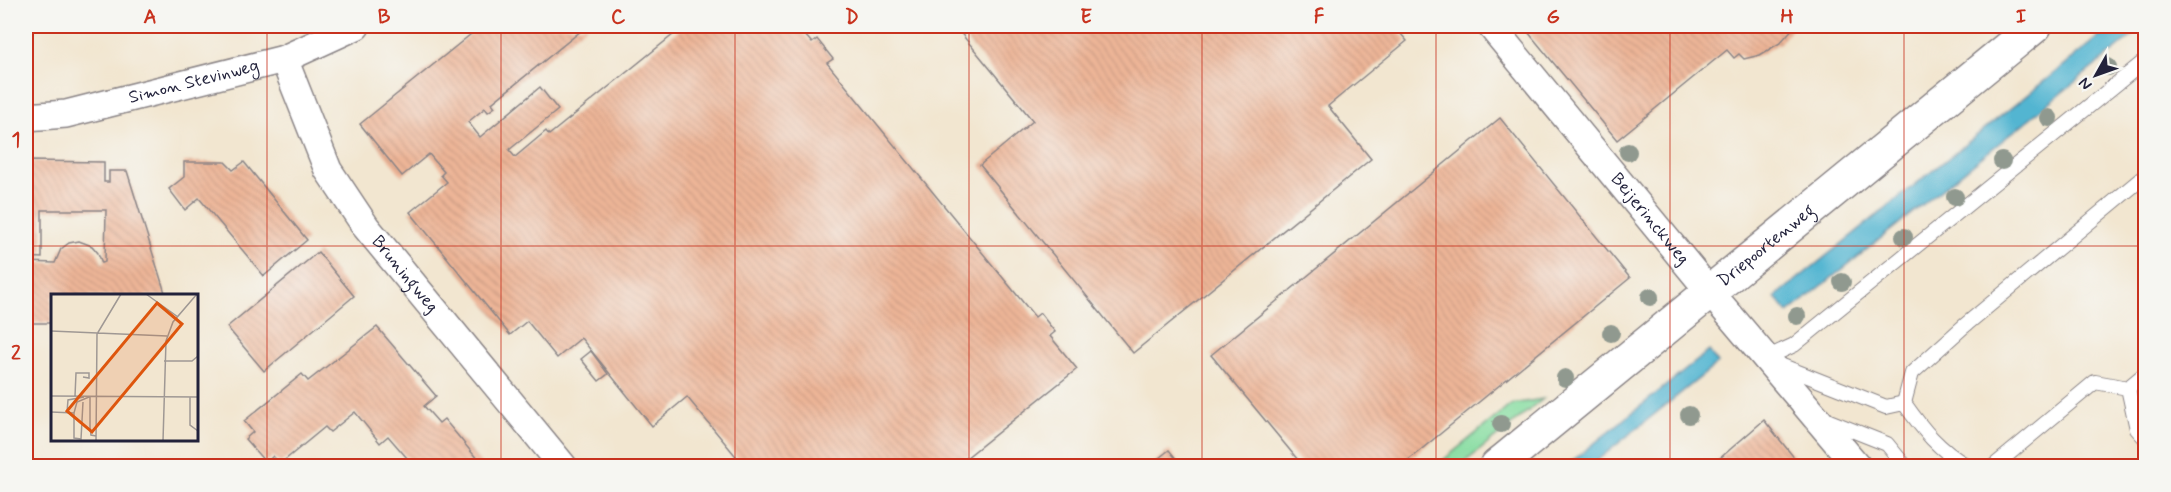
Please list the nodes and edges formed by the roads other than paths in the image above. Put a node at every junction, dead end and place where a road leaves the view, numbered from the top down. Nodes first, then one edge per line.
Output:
1 (356, 26) edge
2 (1491, 26) edge
3 (2035, 26) edge
4 (284, 59) junction
5 (2145, 60) edge
6 (26, 117) edge
7 (2145, 175) edge
8 (1710, 292) junction
9 (1766, 358) junction
10 (2145, 373) edge
11 (2128, 388) junction
12 (1904, 404) junction
13 (1814, 414) junction
14 (2145, 440) edge
15 (563, 466) edge
16 (1497, 466) edge
17 (1857, 466) edge
18 (1905, 466) edge
19 (1967, 466) edge
20 (1994, 466) edge

1 - 4 street, Simon Stevinweg
2 - 8 street, Beijerinckweg
3 - 8 street, Driepoortenweg
4 - 6 street, Simon Stevinweg
4 - 15 street, Bruningweg
5 - 9 lane
7 - 12 lane
8 - 9 street, Beijerinckweg
8 - 16 street, Driepoortenweg
9 - 12 lane
9 - 13 street, Beijerinckweg
10 - 11 lane
11 - 14 lane
11 - 20 lane
12 - 19 lane
13 - 17 street, Beijerinckweg
13 - 18 lane

